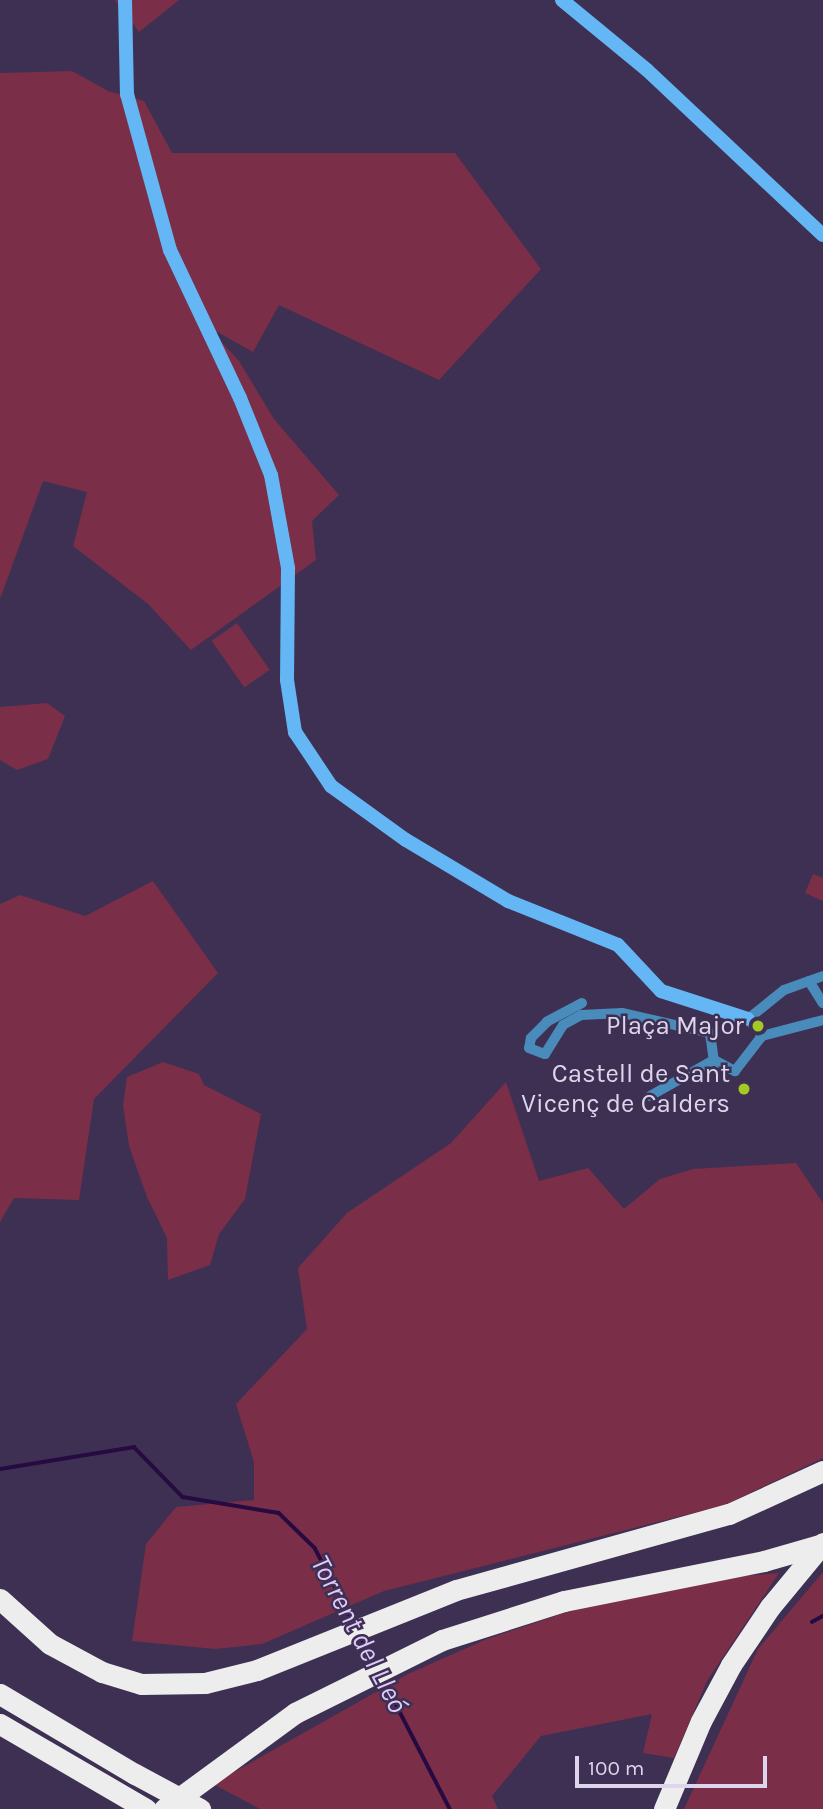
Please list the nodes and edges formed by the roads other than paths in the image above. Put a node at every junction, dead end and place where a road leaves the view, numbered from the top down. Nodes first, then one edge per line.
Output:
1 (125, 0) edge
2 (562, 0) edge
3 (823, 235) edge
4 (823, 976) edge
5 (809, 981) junction
6 (582, 1003) dead end
7 (823, 1003) edge
8 (748, 1020) junction
9 (823, 1020) edge
10 (762, 1036) junction
11 (714, 1060) junction
12 (650, 1096) dead end
13 (823, 1471) edge
14 (823, 1543) edge
15 (0, 1599) edge
16 (0, 1694) edge
17 (0, 1724) edge
18 (146, 1809) edge
19 (164, 1809) edge
20 (200, 1809) edge
21 (664, 1809) edge

1 - 8 street
2 - 3 street
4 - 5 street
5 - 7 street
5 - 8 street
6 - 11 street
8 - 10 street
9 - 10 street
10 - 11 street
11 - 12 street
13 - 15 highway
14 - 19 highway, bridge
14 - 21 highway
16 - 20 highway, bridge
17 - 18 highway

